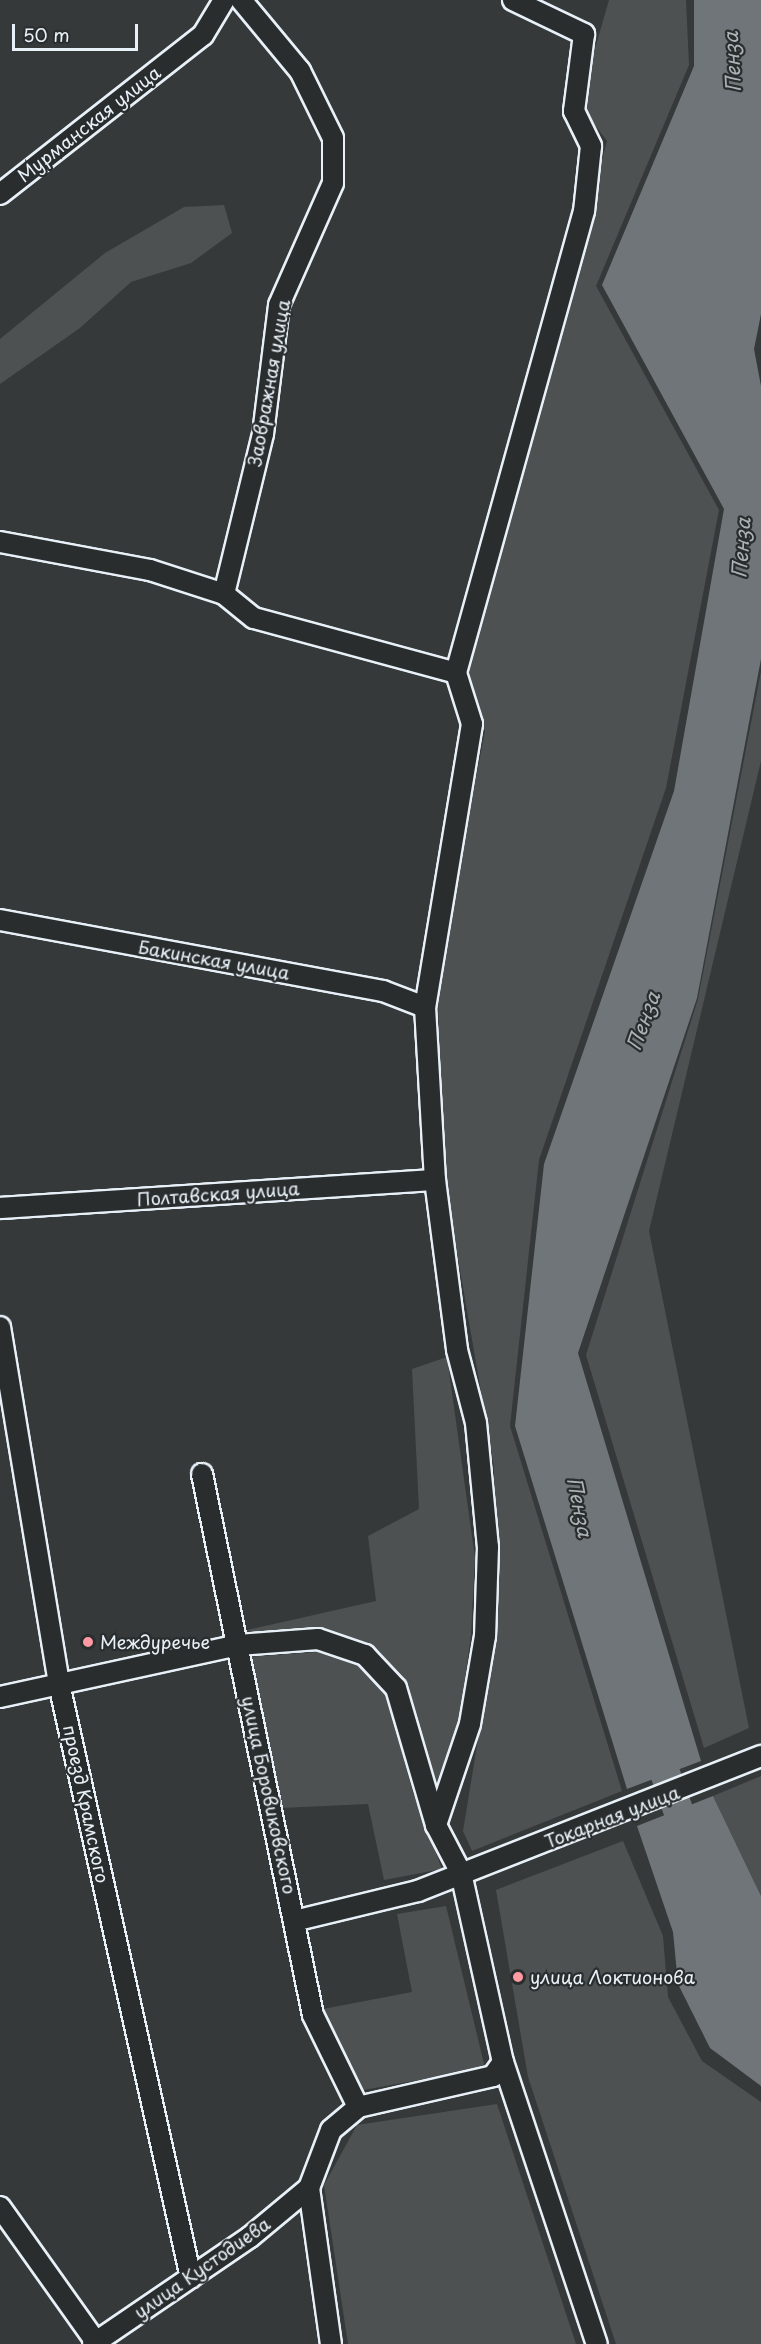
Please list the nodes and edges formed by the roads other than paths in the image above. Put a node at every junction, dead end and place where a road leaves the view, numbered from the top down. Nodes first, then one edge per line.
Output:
1 (224, 0) edge
2 (241, 0) edge
3 (513, 0) edge
4 (0, 194) edge
5 (0, 542) edge
6 (224, 594) junction
7 (456, 674) junction
8 (0, 920) edge
9 (425, 1007) junction
10 (435, 1180) junction
11 (0, 1208) edge
12 (0, 1327) edge
13 (202, 1474) dead end
14 (238, 1646) junction
15 (59, 1684) junction
16 (0, 1697) edge
17 (761, 1756) edge
18 (436, 1825) junction
19 (461, 1873) junction
20 (294, 1921) junction
21 (503, 2062) junction
22 (358, 2107) junction
23 (309, 2188) junction
24 (0, 2208) edge
25 (191, 2278) junction
26 (95, 2343) edge
27 (332, 2344) edge
28 (597, 2344) edge

1 - 4 street, Мурманская улица
2 - 6 street, Заовражная улица
3 - 7 street
5 - 6 street
6 - 7 street
7 - 9 street
8 - 9 street, Бакинская улица
9 - 10 street
10 - 11 street, Полтавская улица
10 - 18 street
12 - 15 street, проезд Крамского
13 - 14 street, улица Боровиковского
14 - 15 street
14 - 18 street
14 - 20 street, улица Боровиковского
15 - 16 street
15 - 25 street, проезд Крамского
17 - 19 street, Токарная улица
18 - 19 street
19 - 20 street, Токарная улица
19 - 21 street
20 - 22 street, улица Боровиковского
21 - 22 street
21 - 28 street
22 - 23 street
23 - 25 street, улица Кустодиева
23 - 27 street
24 - 26 street
25 - 26 street, улица Кустодиева

